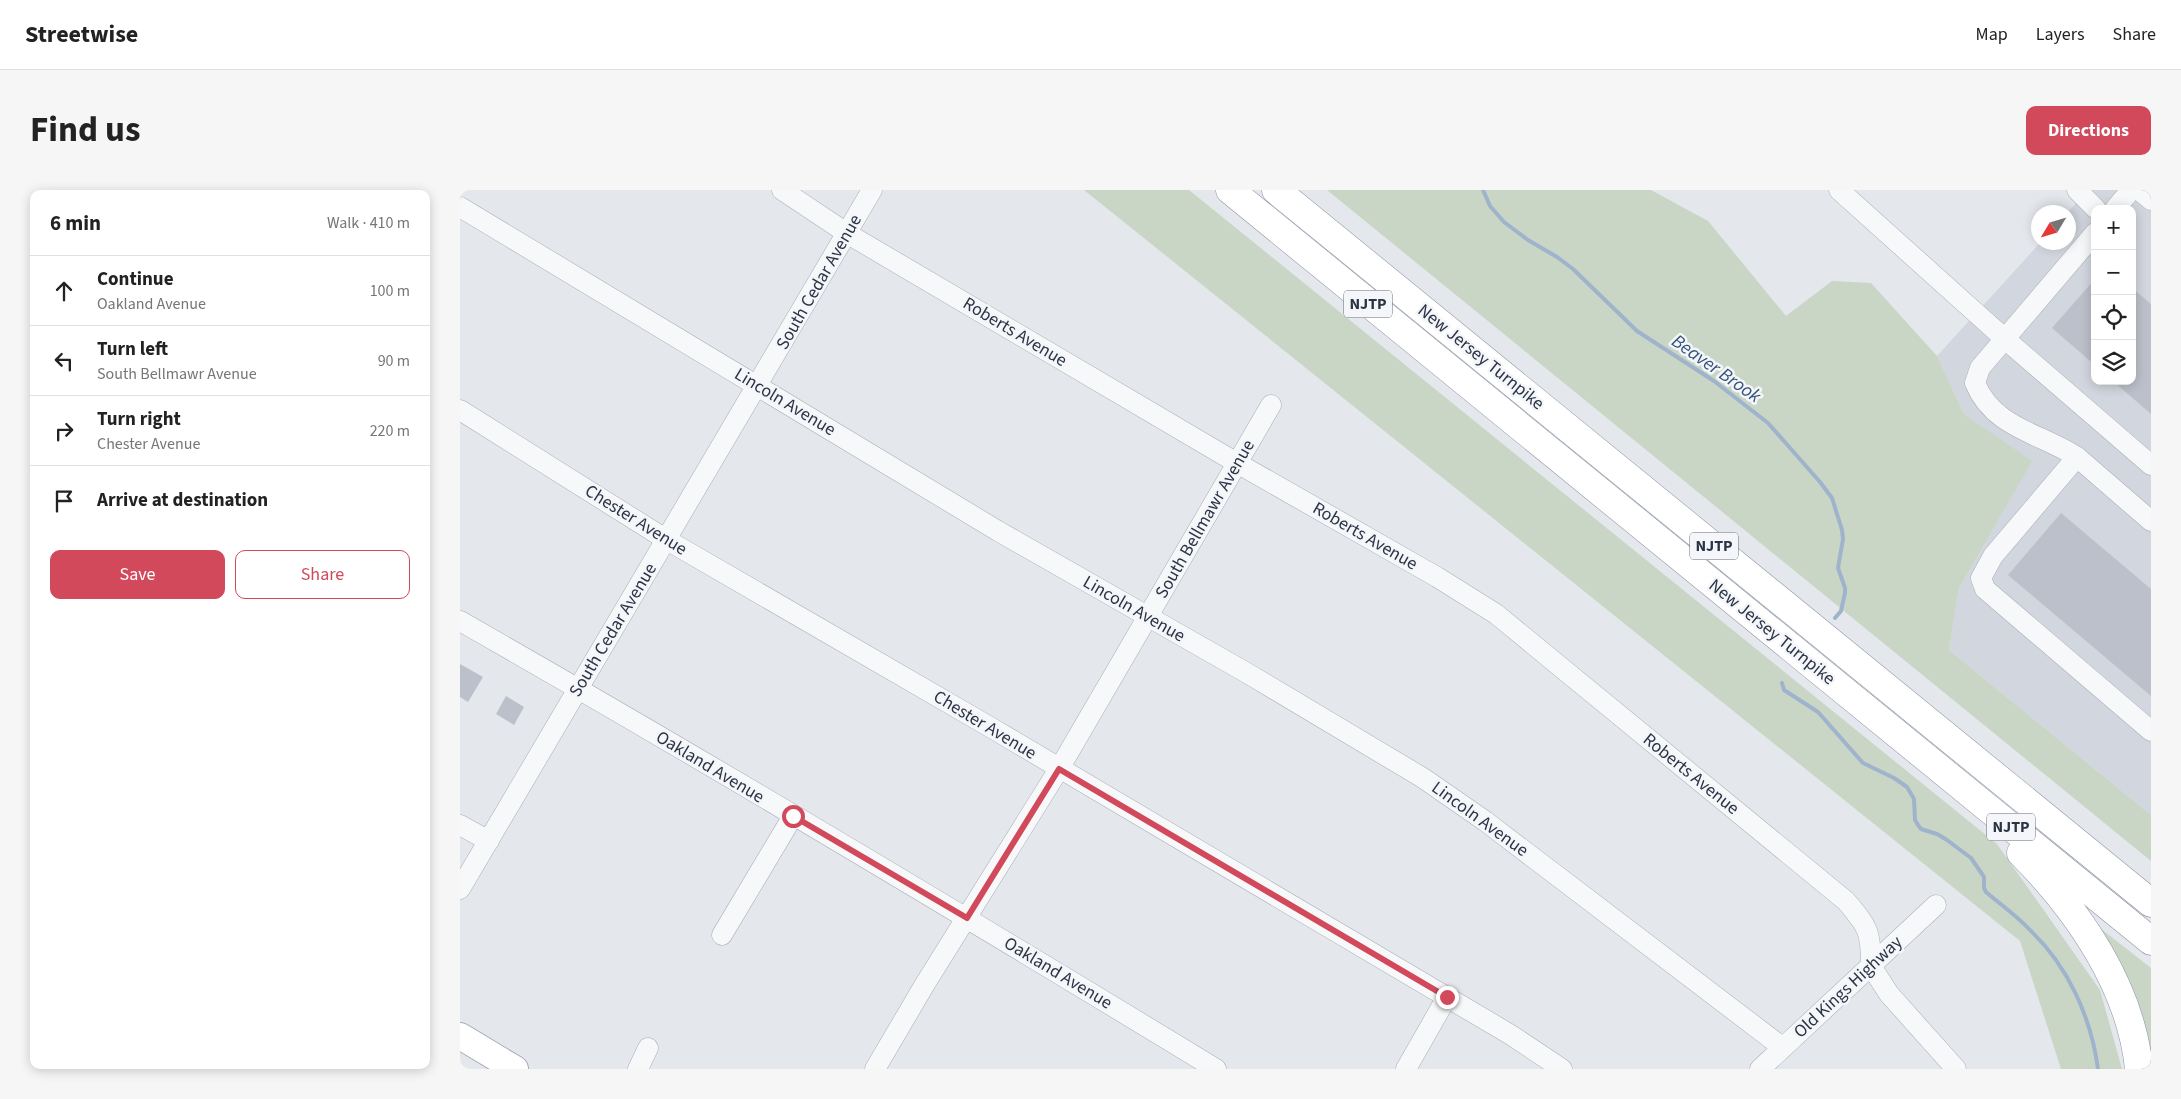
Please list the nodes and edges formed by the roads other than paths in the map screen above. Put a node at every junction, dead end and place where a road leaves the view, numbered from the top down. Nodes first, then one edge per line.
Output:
1 (782, 190) edge
2 (872, 190) edge
3 (1230, 190) edge
4 (1276, 190) edge
5 (1839, 190) edge
6 (2077, 190) edge
7 (2131, 190) edge
8 (2139, 190) edge
9 (2151, 200) edge
10 (2092, 205) edge
11 (2118, 205) edge
12 (460, 207) edge
13 (848, 234) junction
14 (2091, 238) edge
15 (2005, 339) junction
16 (758, 386) junction
17 (1271, 405) dead end
18 (460, 410) edge
19 (2077, 457) junction
20 (1237, 464) junction
21 (2151, 465) edge
22 (2151, 520) edge
23 (667, 540) junction
24 (1148, 617) junction
25 (460, 621) edge
26 (579, 689) junction
27 (1871, 712) junction
28 (2151, 731) edge
29 (1059, 769) junction
30 (1988, 770) junction
31 (793, 816) junction
32 (460, 825) edge
33 (489, 841) junction
34 (2151, 887) edge
35 (460, 889) edge
36 (2151, 903) edge
37 (1936, 905) dead end
38 (967, 918) junction
39 (722, 935) dead end
40 (2151, 941) edge
41 (1871, 966) junction
42 (1447, 997) junction
43 (460, 1036) edge
44 (1782, 1047) junction
45 (648, 1048) dead end
46 (878, 1068) edge
47 (515, 1069) edge
48 (638, 1069) edge
49 (1216, 1069) edge
50 (1406, 1069) edge
51 (1562, 1069) edge
52 (1760, 1069) edge
53 (1956, 1069) edge
54 (2139, 1069) edge

1 - 13 street, Roberts Avenue
2 - 13 street, South Cedar Avenue
3 - 27 highway, New Jersey Turnpike / NJTP
4 - 30 highway, New Jersey Turnpike / NJTP
5 - 15 street
6 - 10 street
7 - 11 street
8 - 9 street
12 - 16 street, Lincoln Avenue
13 - 16 street, South Cedar Avenue
13 - 20 street, Roberts Avenue
14 - 15 street
15 - 19 street
15 - 21 street
16 - 23 street, South Cedar Avenue
16 - 24 street, Lincoln Avenue
17 - 20 street, South Bellmawr Avenue
18 - 23 street, Chester Avenue
19 - 22 street
19 - 28 street
20 - 24 street, South Bellmawr Avenue
20 - 41 street, Roberts Avenue
23 - 26 street, South Cedar Avenue
23 - 29 street, Chester Avenue
24 - 29 street, South Bellmawr Avenue
24 - 44 street, Lincoln Avenue
25 - 26 street, Oakland Avenue
26 - 31 street, Oakland Avenue
26 - 33 street, South Cedar Avenue
27 - 40 highway, New Jersey Turnpike / NJTP
27 - 54 highway
29 - 38 street, South Bellmawr Avenue
29 - 42 street, Chester Avenue
30 - 34 highway
30 - 36 highway, New Jersey Turnpike / NJTP
31 - 38 street, Oakland Avenue
31 - 39 street
32 - 33 street
33 - 35 street, South Cedar Avenue
37 - 41 street, Old Kings Highway
38 - 46 street, South Bellmawr Avenue
38 - 49 street, Oakland Avenue
41 - 44 street, Old Kings Highway
41 - 53 street
42 - 50 street
42 - 51 street, Chester Avenue
43 - 47 main road
44 - 52 street, Old Kings Highway
45 - 48 street

